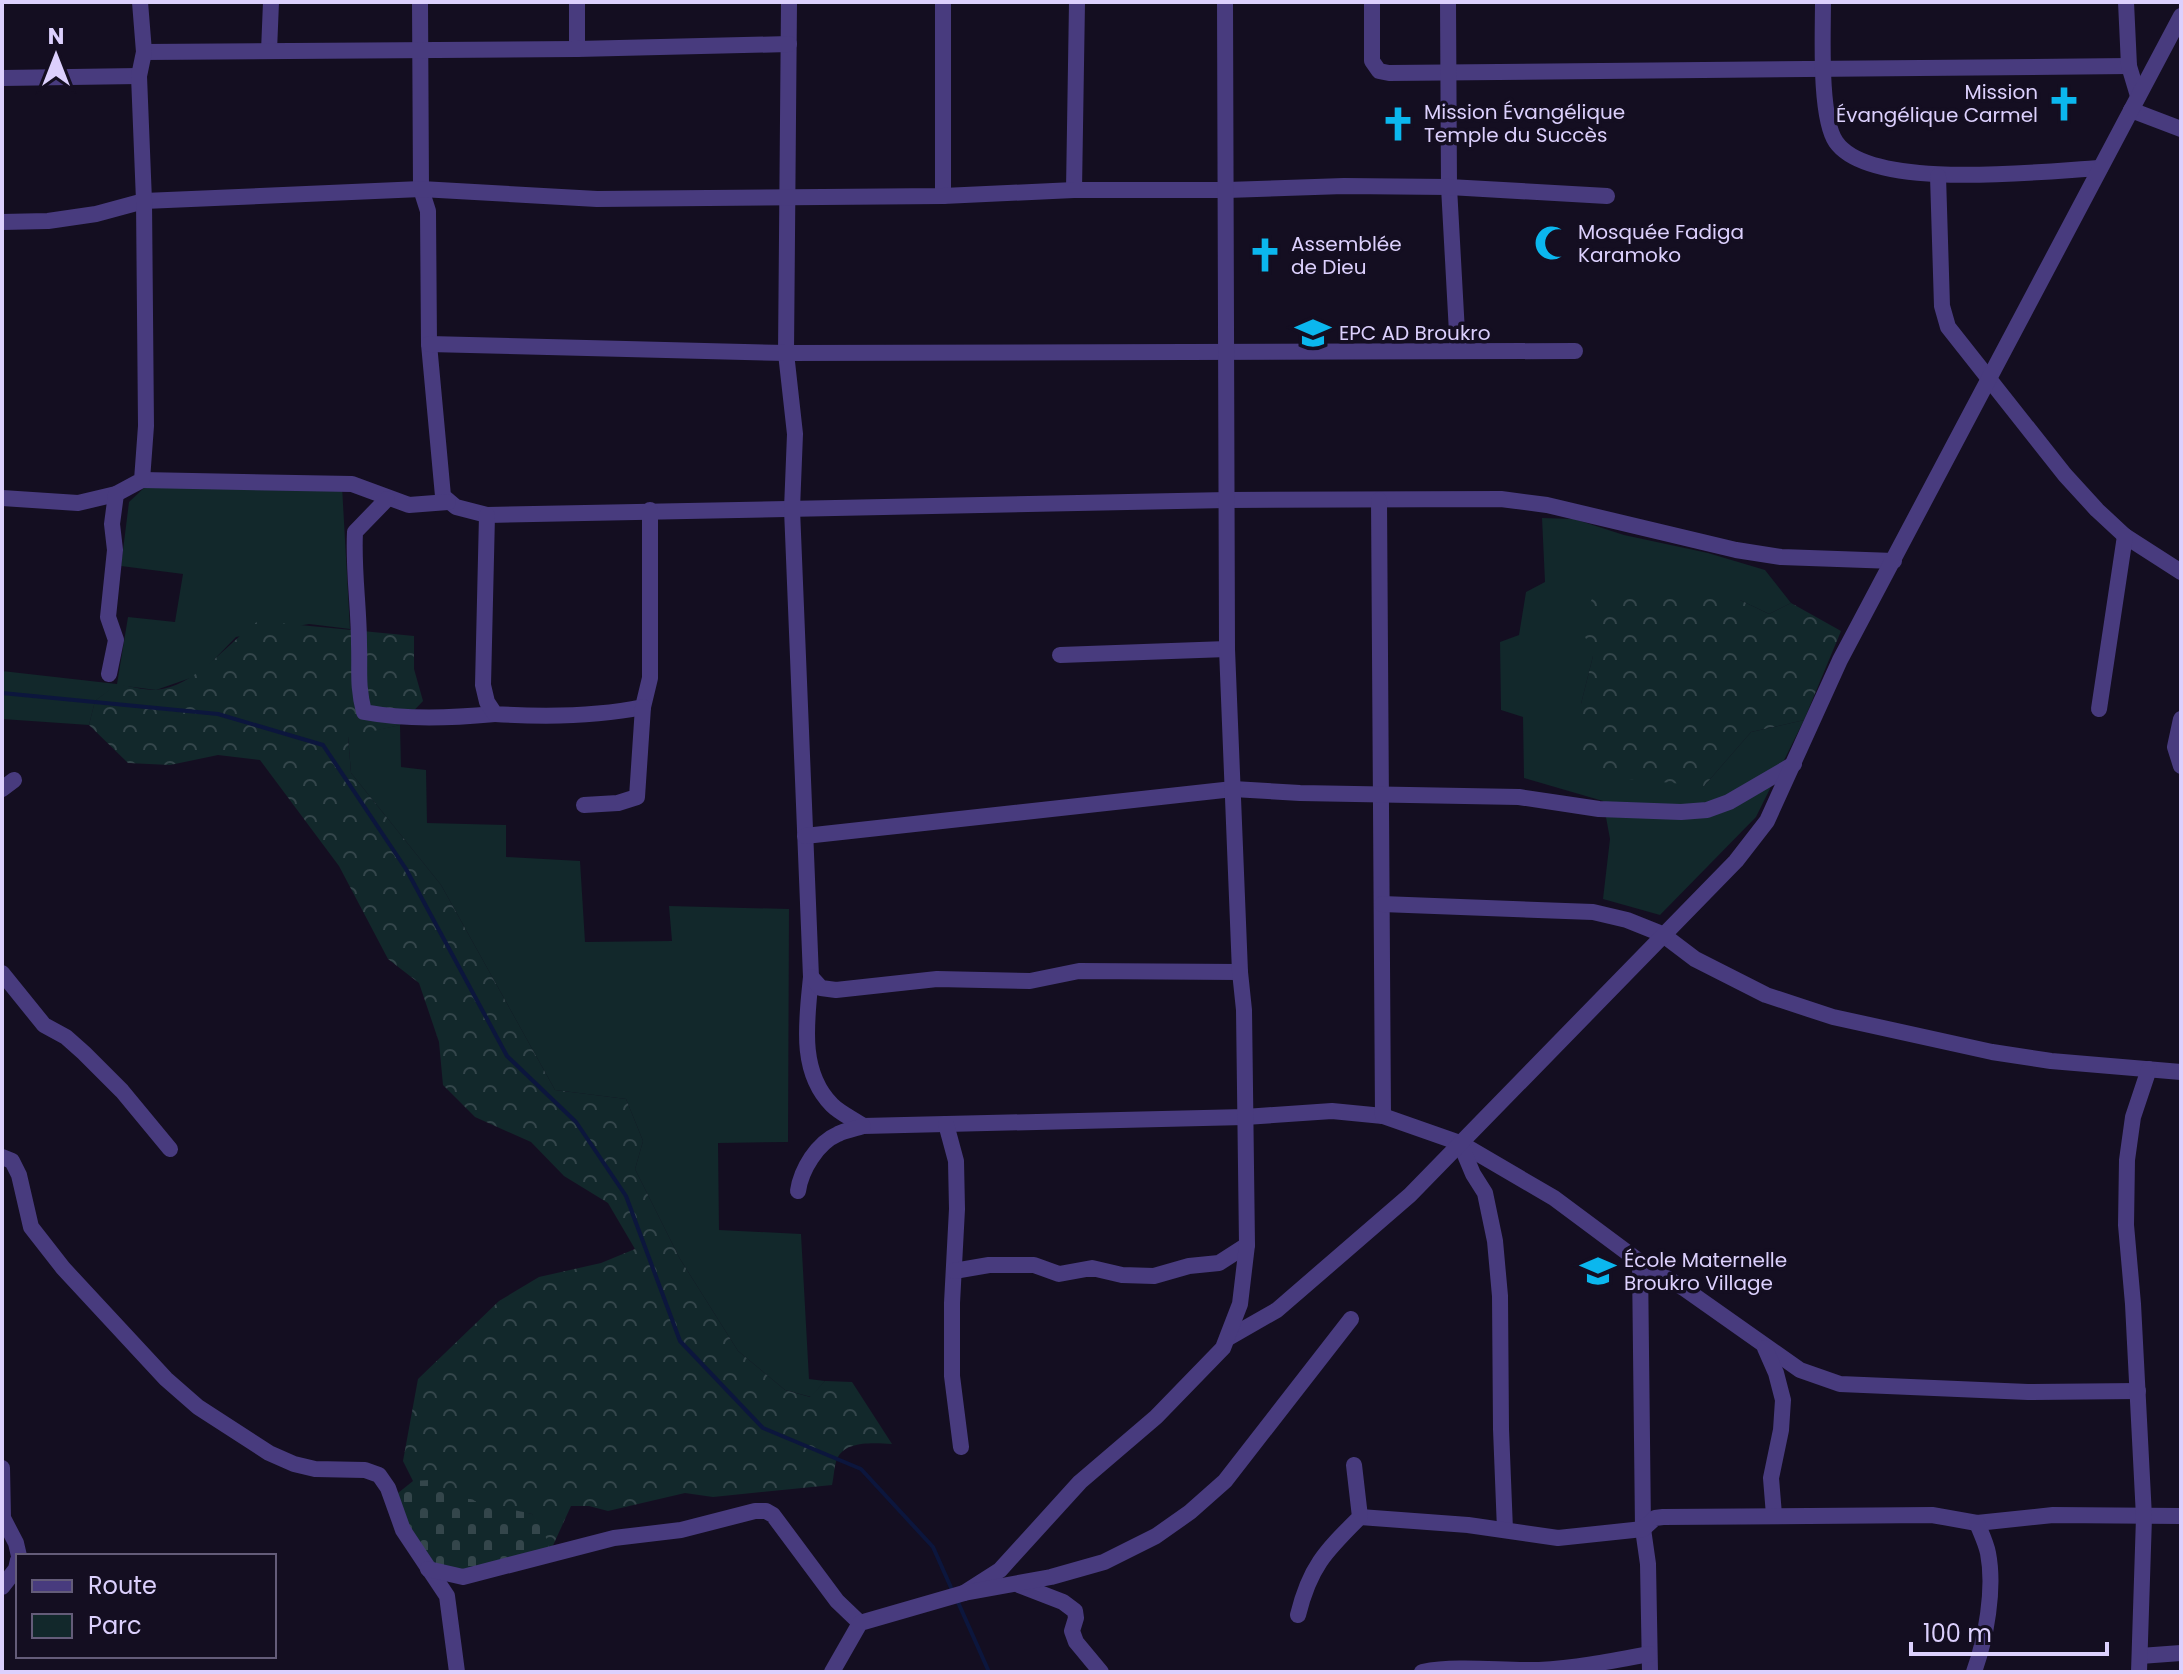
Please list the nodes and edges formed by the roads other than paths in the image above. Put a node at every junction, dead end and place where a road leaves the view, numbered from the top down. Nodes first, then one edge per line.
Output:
1 (140, 2) edge
2 (271, 2) edge
3 (420, 2) edge
4 (577, 2) edge
5 (789, 2) edge
6 (943, 2) edge
7 (1077, 2) edge
8 (1225, 2) edge
9 (1372, 2) edge
10 (1448, 2) edge
11 (1823, 2) edge
12 (2126, 2) edge
13 (2181, 16) edge
14 (789, 44) junction
15 (419, 48) junction
16 (577, 49) junction
17 (269, 51) junction
18 (144, 52) junction
19 (2129, 66) junction
20 (1822, 69) junction
21 (1448, 72) junction
22 (139, 76) junction
23 (2, 78) edge
24 (2135, 103) junction
25 (2181, 129) edge
26 (2100, 168) junction
27 (1938, 176) junction
28 (1449, 187) junction
29 (421, 189) junction
30 (1074, 190) junction
31 (1227, 190) junction
32 (788, 196) junction
33 (943, 196) junction
34 (1607, 196) dead end
35 (144, 201) junction
36 (2, 222) edge
37 (429, 344) junction
38 (1458, 351) junction
39 (1575, 351) dead end
40 (1227, 352) junction
41 (786, 353) junction
42 (1990, 379) junction
43 (142, 480) junction
44 (116, 494) junction
45 (2, 498) edge
46 (387, 499) junction
47 (1227, 500) junction
48 (1379, 500) junction
49 (448, 502) junction
50 (792, 509) junction
51 (650, 510) junction
52 (487, 515) junction
53 (2125, 536) junction
54 (1894, 561) junction
55 (2181, 572) edge
56 (1227, 649) junction
57 (1060, 655) dead end
58 (109, 674) dead end
59 (643, 707) junction
60 (2099, 709) dead end
61 (495, 714) junction
62 (2181, 719) edge
63 (1794, 764) junction
64 (2181, 766) edge
65 (1233, 789) junction
66 (1381, 795) junction
67 (584, 805) dead end
68 (805, 836) junction
69 (1382, 904) junction
70 (1662, 934) junction
71 (1240, 972) junction
72 (2, 973) edge
73 (811, 977) junction
74 (2149, 1069) junction
75 (2181, 1072) edge
76 (1383, 1116) junction
77 (1245, 1117) junction
78 (946, 1124) junction
79 (863, 1126) junction
80 (1460, 1143) junction
81 (170, 1149) dead end
82 (2, 1157) edge
83 (1519, 1178) junction
84 (798, 1191) dead end
85 (1485, 1193) junction
86 (1247, 1245) junction
87 (1640, 1262) junction
88 (954, 1271) junction
89 (1351, 1319) dead end
90 (1228, 1338) junction
91 (1765, 1348) junction
92 (2138, 1391) junction
93 (961, 1447) dead end
94 (1354, 1465) dead end
95 (2, 1468) edge
96 (1774, 1515) junction
97 (2181, 1516) edge
98 (1360, 1517) junction
99 (2144, 1517) junction
100 (1977, 1523) junction
101 (1643, 1529) junction
102 (1505, 1530) junction
103 (17, 1554) edge
104 (16, 1569) edge
105 (428, 1569) junction
106 (1000, 1570) junction
107 (1018, 1585) junction
108 (2, 1587) edge
109 (964, 1593) junction
110 (1298, 1615) dead end
111 (860, 1623) junction
112 (2181, 1653) edge
113 (1649, 1654) junction
114 (2139, 1664) edge
115 (457, 1672) edge
116 (832, 1672) edge
117 (1101, 1672) edge
118 (1422, 1672) edge
119 (1650, 1672) edge
120 (1974, 1672) edge

1 - 18 street
2 - 17 street
3 - 15 street
4 - 16 street
5 - 14 street
6 - 33 street
7 - 30 street
8 - 31 street
9 - 21 street
10 - 21 street
11 - 20 street
12 - 19 street
13 - 24 street
14 - 16 street
14 - 32 street
15 - 16 street
15 - 17 street
15 - 29 street
17 - 18 street
18 - 22 street
19 - 20 street
19 - 24 street
20 - 21 street
20 - 27 street
21 - 28 street
22 - 23 street
22 - 35 street
24 - 25 street
24 - 26 street
26 - 27 street
26 - 42 street
27 - 42 street
28 - 31 street
28 - 34 street
28 - 38 street
29 - 32 street
29 - 35 street
29 - 37 street
30 - 31 street
30 - 33 street
31 - 40 street
32 - 33 street
32 - 41 street
35 - 36 street
35 - 43 street
37 - 41 street
37 - 49 street
38 - 39 street
38 - 40 street
40 - 41 street
40 - 47 street
41 - 50 street
42 - 53 street
42 - 54 street
43 - 44 street
43 - 46 street
44 - 45 street
44 - 58 street
46 - 49 street
46 - 61 street
47 - 48 street
47 - 50 street
47 - 56 street
48 - 54 street
48 - 66 street
49 - 52 street
50 - 51 street
50 - 68 street
51 - 52 street
51 - 59 street
52 - 61 street
53 - 55 street
53 - 60 street
54 - 63 street
56 - 57 street
56 - 65 street
59 - 61 street
59 - 67 street
62 - 64 street
63 - 66 street
63 - 70 street
65 - 66 street
65 - 68 street
65 - 71 street
66 - 69 street
68 - 73 street
69 - 70 street
69 - 76 street
70 - 74 street
70 - 80 street
71 - 73 street
71 - 77 street
72 - 81 street
73 - 79 street
74 - 75 street
74 - 92 street
76 - 77 street
76 - 80 street
77 - 78 street
77 - 86 street
78 - 79 street
78 - 88 street
79 - 84 street
80 - 83 street
80 - 85 street
80 - 90 street
82 - 105 street
83 - 85 street
83 - 87 street
85 - 102 street
86 - 88 street
86 - 90 street
87 - 91 street
87 - 101 street
88 - 93 street
89 - 107 street
90 - 106 street
91 - 92 street
91 - 96 street
92 - 99 street
94 - 98 street
95 - 103 street
96 - 100 street
96 - 101 street
97 - 99 street
98 - 102 street
98 - 110 street
99 - 100 street
99 - 114 street
100 - 120 street
101 - 102 street
101 - 113 street
104 - 108 street
105 - 111 street
105 - 115 street
106 - 107 street
106 - 109 street
107 - 109 street
107 - 117 street
109 - 111 street
111 - 116 street
112 - 114 street
113 - 118 street
113 - 119 street

